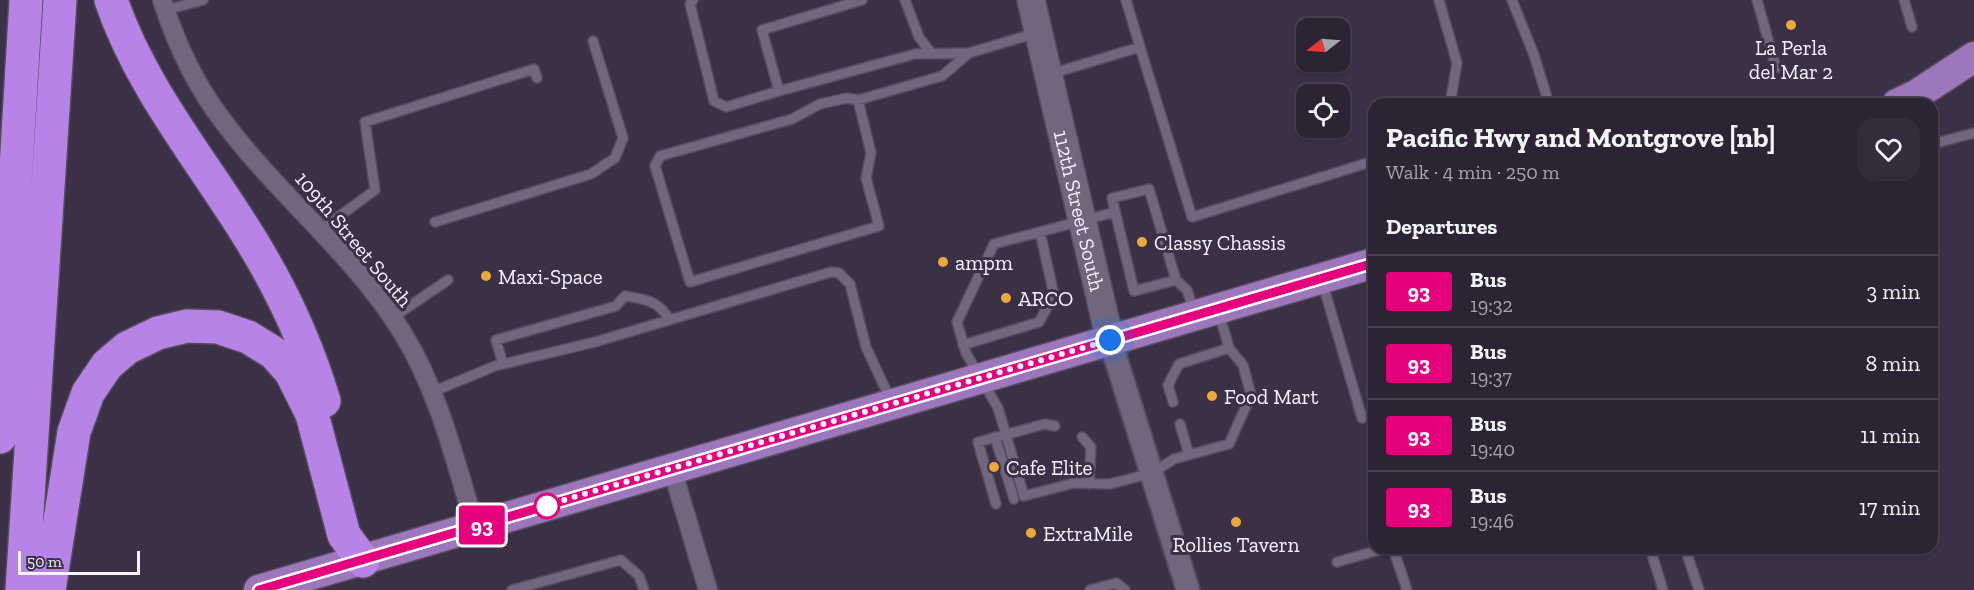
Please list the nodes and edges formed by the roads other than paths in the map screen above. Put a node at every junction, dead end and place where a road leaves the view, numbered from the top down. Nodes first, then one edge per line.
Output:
1 (26, 0) edge
2 (60, 0) edge
3 (111, 0) edge
4 (203, 0) edge
5 (693, 0) edge
6 (862, 0) edge
7 (905, 0) edge
8 (1031, 0) edge
9 (1126, 0) edge
10 (1438, 0) edge
11 (1757, 0) edge
12 (1904, 0) edge
13 (1516, 1) edge
14 (164, 5) edge
15 (1912, 27) dead end
16 (1038, 32) junction
17 (593, 41) dead end
18 (1140, 47) junction
19 (931, 53) junction
20 (969, 53) junction
21 (1974, 57) edge
22 (1776, 68) dead end
23 (1048, 75) junction
24 (537, 78) dead end
25 (779, 91) junction
26 (1451, 98) edge
27 (1547, 98) edge
28 (1910, 98) edge
29 (858, 100) junction
30 (1974, 133) edge
31 (1938, 142) edge
32 (1368, 163) edge
33 (1115, 212) junction
34 (1081, 221) junction
35 (435, 222) dead end
36 (322, 229) junction
37 (1040, 232) junction
38 (1368, 265) edge
39 (1322, 278) junction
40 (1176, 279) junction
41 (448, 280) dead end
42 (1206, 312) junction
43 (392, 318) junction
44 (669, 320) junction
45 (1110, 340) junction
46 (963, 345) junction
47 (1229, 348) junction
48 (502, 364) junction
49 (980, 378) junction
50 (432, 392) junction
51 (1173, 402) dead end
52 (892, 403) junction
53 (1368, 416) edge
54 (1179, 424) dead end
55 (1055, 426) dead end
56 (1005, 434) junction
57 (0, 437) edge
58 (995, 437) junction
59 (1082, 437) dead end
60 (1189, 455) junction
61 (672, 469) junction
62 (1152, 473) junction
63 (1089, 484) junction
64 (1014, 499) dead end
65 (996, 504) dead end
66 (475, 527) junction
67 (1368, 553) edge
68 (1396, 554) edge
69 (1652, 554) edge
70 (1687, 554) edge
71 (363, 561) junction
72 (1337, 562) dead end
73 (22, 590) edge
74 (49, 590) edge
75 (259, 590) edge
76 (512, 590) edge
77 (644, 590) edge
78 (708, 590) edge
79 (1090, 590) edge
80 (1125, 590) edge
81 (1188, 590) edge
82 (1407, 590) edge
83 (1663, 590) edge
84 (1699, 590) edge

1 - 57 highway
2 - 73 highway
3 - 71 highway
4 - 14 lane
5 - 25 lane
6 - 25 lane
7 - 19 lane
8 - 16 main road, 112th Street South
9 - 18 lane
10 - 26 lane
11 - 22 lane
12 - 15 lane
13 - 27 lane
14 - 36 street, 109th Street South
16 - 20 lane
16 - 23 main road, 112th Street South
17 - 35 lane
18 - 23 lane
18 - 32 lane
19 - 20 lane
19 - 25 lane
20 - 29 lane
21 - 28 main road
23 - 34 main road, 112th Street South
24 - 36 lane
29 - 29 lane
30 - 31 lane
33 - 34 lane
33 - 40 lane
33 - 40 lane
34 - 37 lane
34 - 45 main road, 112th Street South
36 - 43 street, 109th Street South
37 - 46 lane
37 - 46 lane
38 - 39 main road
39 - 42 main road
39 - 53 lane
40 - 42 lane
41 - 43 lane
42 - 45 main road
42 - 47 lane
43 - 50 street, 109th Street South
44 - 48 lane
44 - 48 lane
44 - 52 lane
45 - 49 main road
45 - 62 street, 112th Street South
46 - 49 lane
47 - 51 lane
47 - 60 lane
48 - 50 lane
49 - 52 main road
49 - 56 lane
50 - 66 street, 109th Street South
52 - 61 main road
54 - 60 lane
55 - 56 lane
56 - 58 lane
56 - 63 lane
58 - 64 lane
58 - 65 lane
59 - 63 lane
60 - 62 lane
61 - 66 main road
61 - 78 street
62 - 63 lane
62 - 81 street, 112th Street South
66 - 71 main road
67 - 72 lane
68 - 82 lane
69 - 83 lane
70 - 84 lane
71 - 74 highway
71 - 75 main road
76 - 77 lane
79 - 80 lane

